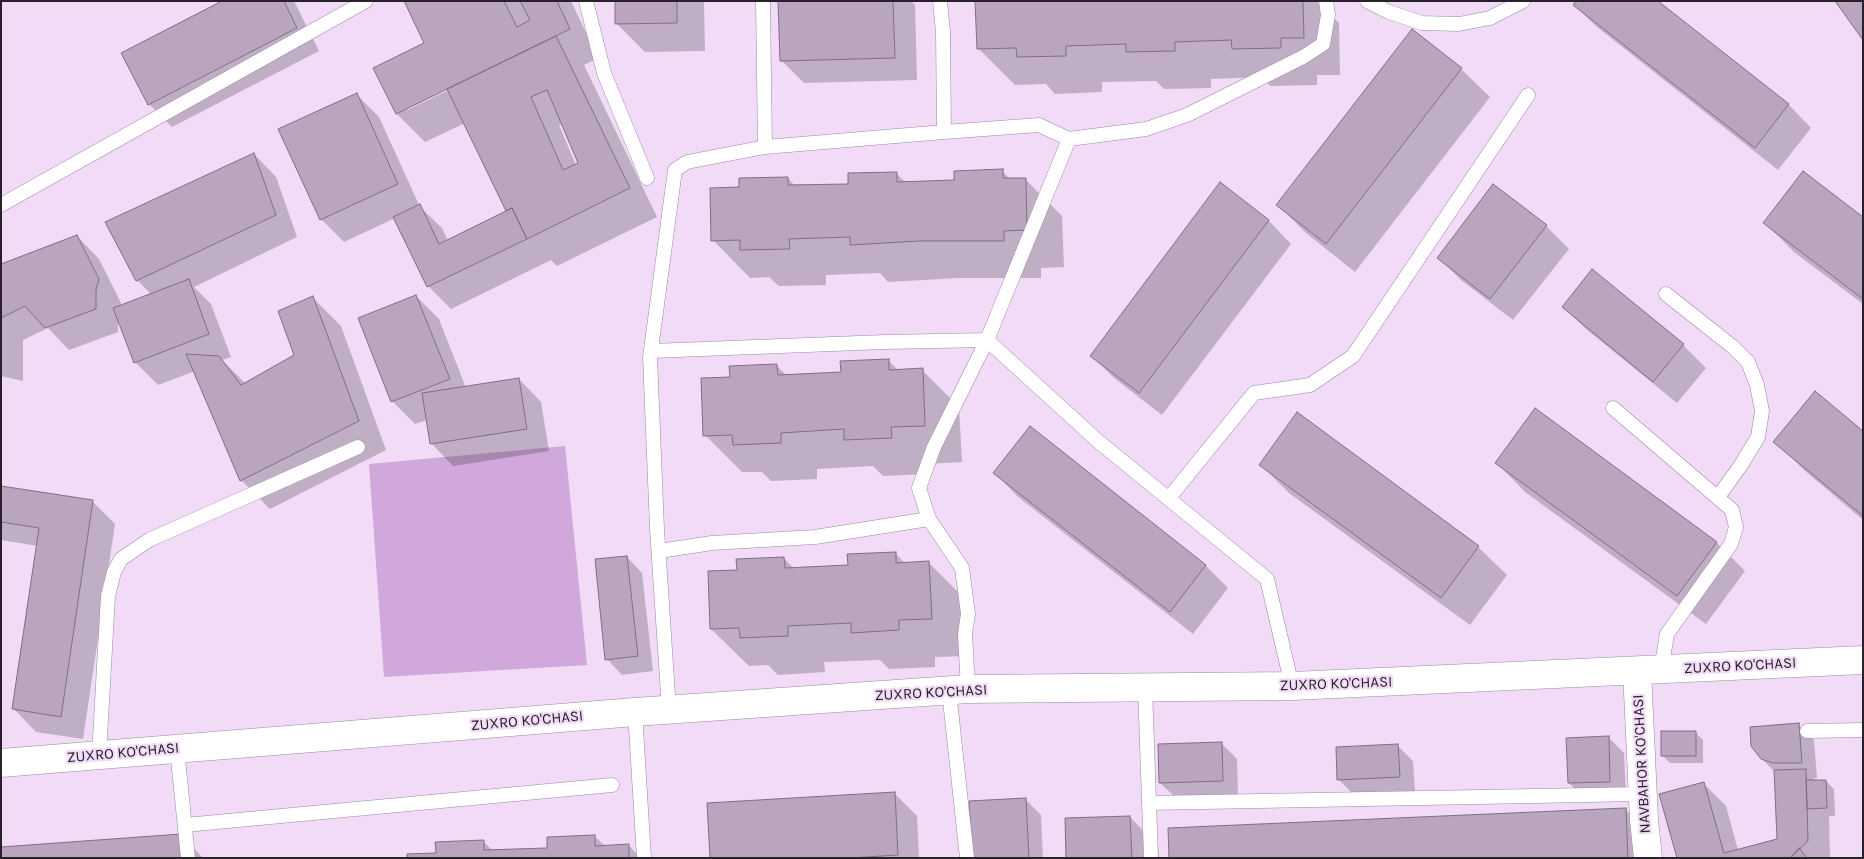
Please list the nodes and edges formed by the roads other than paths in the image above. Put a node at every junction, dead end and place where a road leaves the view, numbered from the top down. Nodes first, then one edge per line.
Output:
1 (366, 1) edge
2 (586, 1) edge
3 (763, 1) edge
4 (940, 1) edge
5 (1326, 1) edge
6 (1367, 1) edge
7 (1524, 1) edge
8 (1528, 95) dead end
9 (944, 132) junction
10 (1069, 139) junction
11 (765, 147) junction
12 (647, 178) dead end
13 (1, 205) edge
14 (1666, 294) dead end
15 (987, 340) junction
16 (651, 351) junction
17 (1612, 408) dead end
18 (358, 447) dead end
19 (1718, 497) junction
20 (1169, 498) junction
21 (930, 519) junction
22 (659, 551) junction
23 (1863, 660) edge
24 (1649, 670) junction
25 (1292, 686) junction
26 (1145, 687) junction
27 (958, 690) junction
28 (670, 710) junction
29 (635, 712) junction
30 (1863, 730) edge
31 (1807, 731) dead end
32 (177, 749) junction
33 (99, 755) junction
34 (1, 763) edge
35 (612, 785) dead end
36 (1643, 794) junction
37 (1149, 803) junction
38 (185, 825) junction
39 (188, 858) edge
40 (644, 858) edge
41 (967, 858) edge
42 (1152, 858) edge
43 (1648, 858) edge

1 - 13 lane
2 - 12 lane
3 - 11 lane
4 - 9 lane
5 - 10 lane
6 - 7 lane
8 - 20 lane
9 - 10 lane
9 - 11 lane
10 - 15 lane
11 - 16 lane
14 - 19 lane
15 - 16 lane
15 - 20 lane
15 - 21 lane
16 - 22 lane
17 - 19 lane
18 - 33 lane
19 - 24 lane
20 - 25 lane
21 - 22 lane
21 - 27 lane
22 - 28 lane
23 - 24 street, ZUXRO KO'CHASI
24 - 25 street, ZUXRO KO'CHASI
24 - 36 street, NAVBAHOR KO'CHASI
25 - 26 street, ZUXRO KO'CHASI
26 - 27 street, ZUXRO KO'CHASI
26 - 37 lane
27 - 28 street, ZUXRO KO'CHASI
27 - 41 lane
28 - 29 street, ZUXRO KO'CHASI
29 - 32 street, ZUXRO KO'CHASI
29 - 40 lane
30 - 31 lane
32 - 33 street, ZUXRO KO'CHASI
32 - 38 lane
33 - 34 street, ZUXRO KO'CHASI
35 - 38 lane
36 - 37 lane
36 - 43 street, NAVBAHOR KO'CHASI
37 - 42 lane
38 - 39 lane

